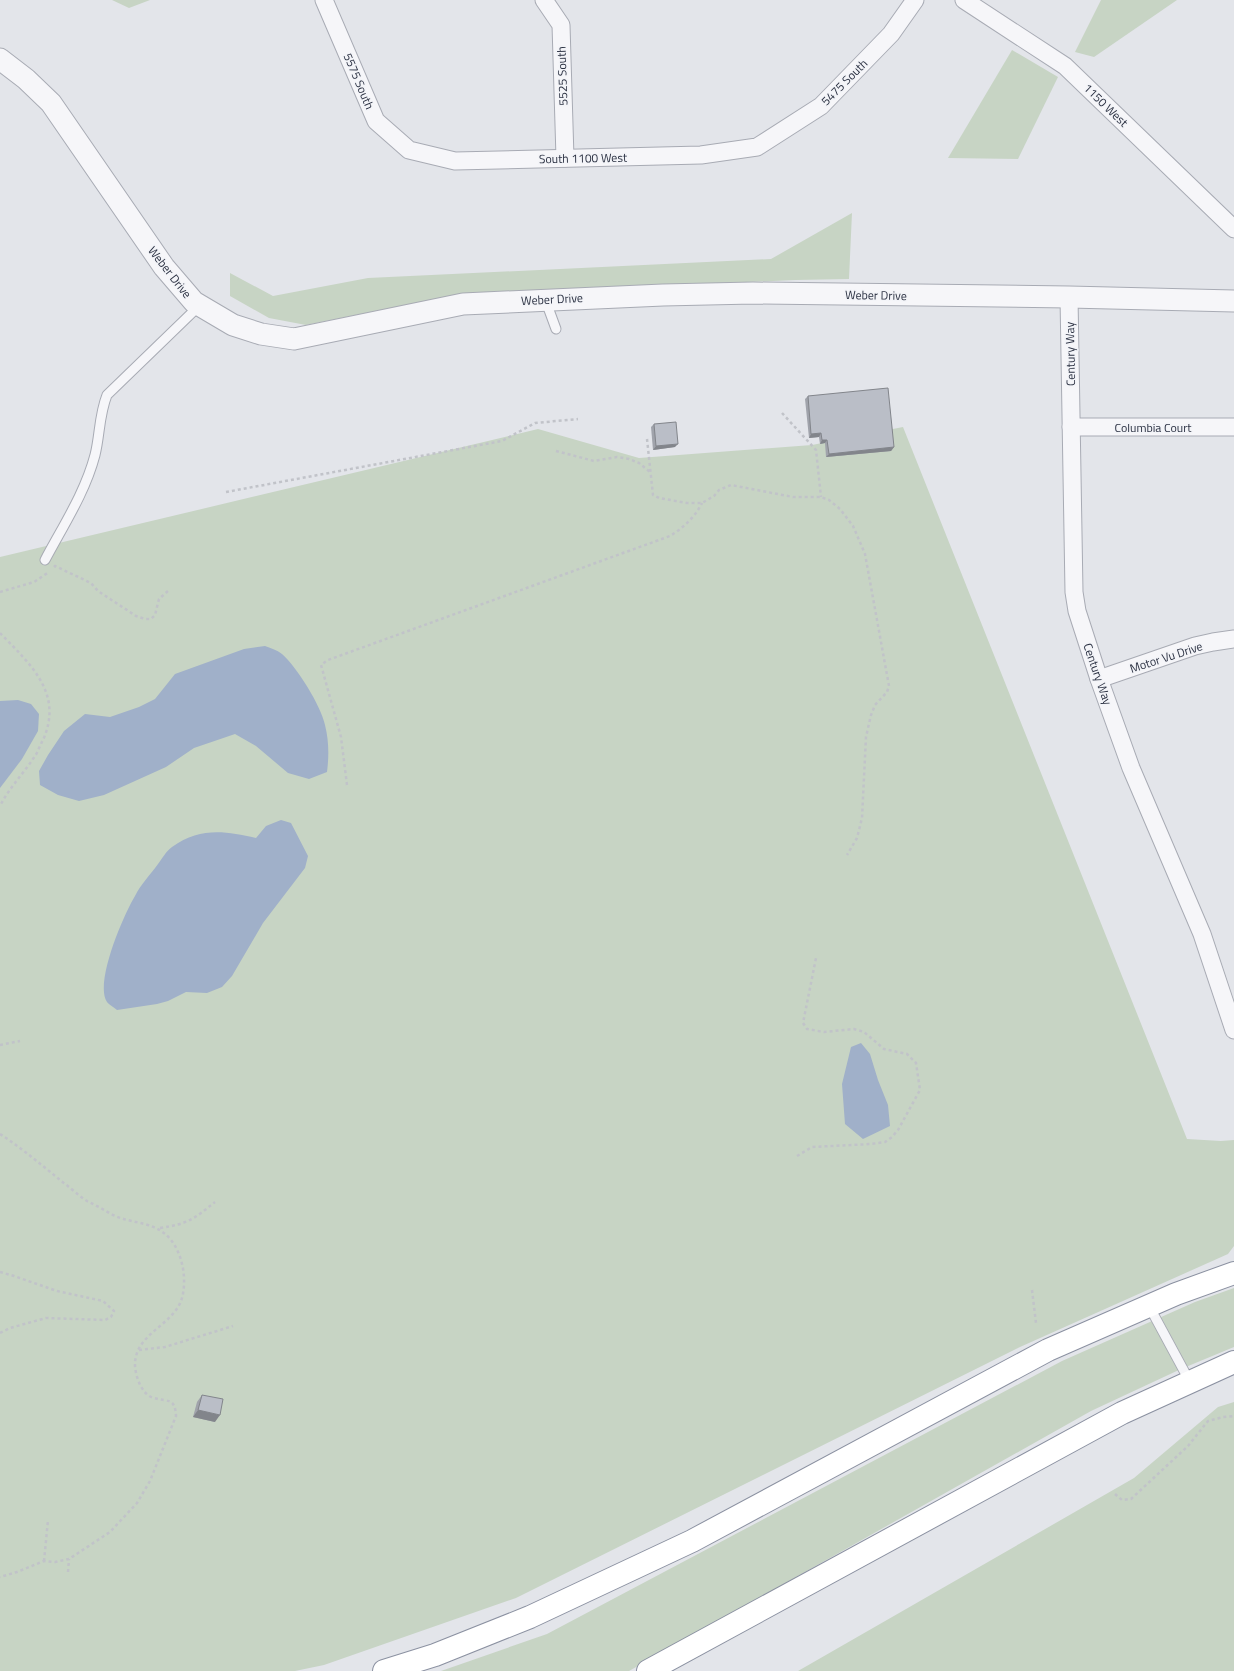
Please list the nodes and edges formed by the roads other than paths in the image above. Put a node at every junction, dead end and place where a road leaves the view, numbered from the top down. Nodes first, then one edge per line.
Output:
1 (324, 0) edge
2 (544, 0) edge
3 (915, 0) edge
4 (964, 0) edge
5 (0, 59) edge
6 (757, 147) joint
7 (409, 150) joint
8 (565, 158) junction
9 (1234, 228) edge
10 (1070, 297) junction
11 (1234, 301) edge
12 (547, 304) junction
13 (200, 305) junction
14 (556, 329) dead end
15 (1071, 427) junction
16 (1234, 427) edge
17 (45, 560) dead end
18 (1234, 639) edge
19 (1099, 679) junction
20 (1234, 1030) edge
21 (1234, 1273) edge
22 (1149, 1306) junction
23 (1234, 1362) edge
24 (1190, 1382) junction
25 (384, 1671) edge
26 (648, 1671) edge

1 - 7 street, 5575 South
2 - 8 street, 5525 South
3 - 6 street, 5475 South
4 - 9 street, 1150 West
5 - 13 street, Weber Drive
6 - 8 street, South 1100 West
7 - 8 street, South 1100 West
10 - 11 street, Weber Drive
10 - 12 street, Weber Drive
10 - 15 street, Century Way
12 - 13 street, Weber Drive
12 - 14 lane
13 - 17 lane
15 - 16 street, Columbia Court
15 - 19 street, Century Way
18 - 19 street, Motor Vu Drive
19 - 20 street, Century Way
21 - 22 highway
22 - 24 lane
22 - 25 highway
23 - 24 highway
24 - 26 highway

